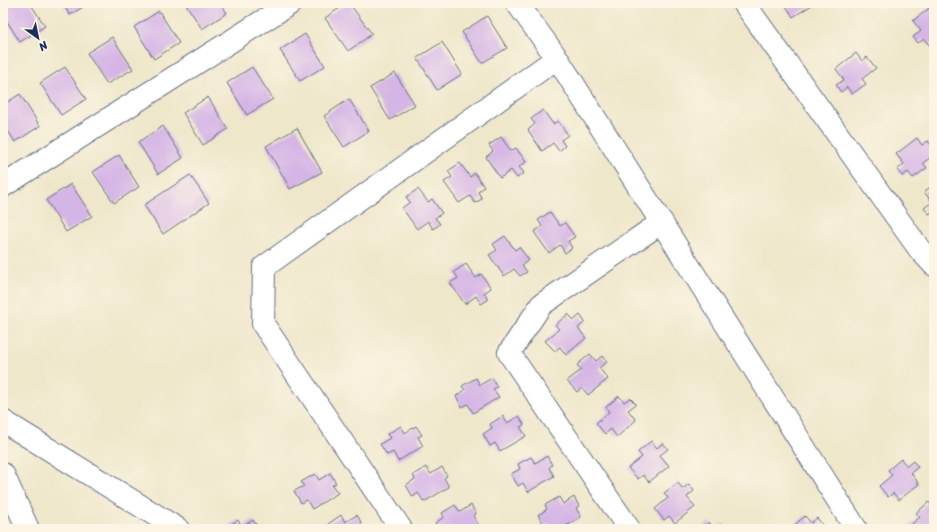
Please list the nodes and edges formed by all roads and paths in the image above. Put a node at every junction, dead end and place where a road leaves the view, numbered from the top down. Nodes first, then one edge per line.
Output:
1 (291, 3) edge
2 (517, 3) edge
3 (744, 3) edge
4 (557, 58) junction
5 (3, 186) edge
6 (662, 222) junction
7 (934, 265) edge
8 (3, 421) edge
9 (3, 474) edge
10 (28, 529) edge
11 (178, 529) edge
12 (401, 529) edge
13 (630, 529) edge
14 (856, 529) edge

1 - 5 street
2 - 4 street
3 - 7 street
4 - 6 street
4 - 12 street
6 - 13 street
6 - 14 street
8 - 11 street
9 - 10 street

